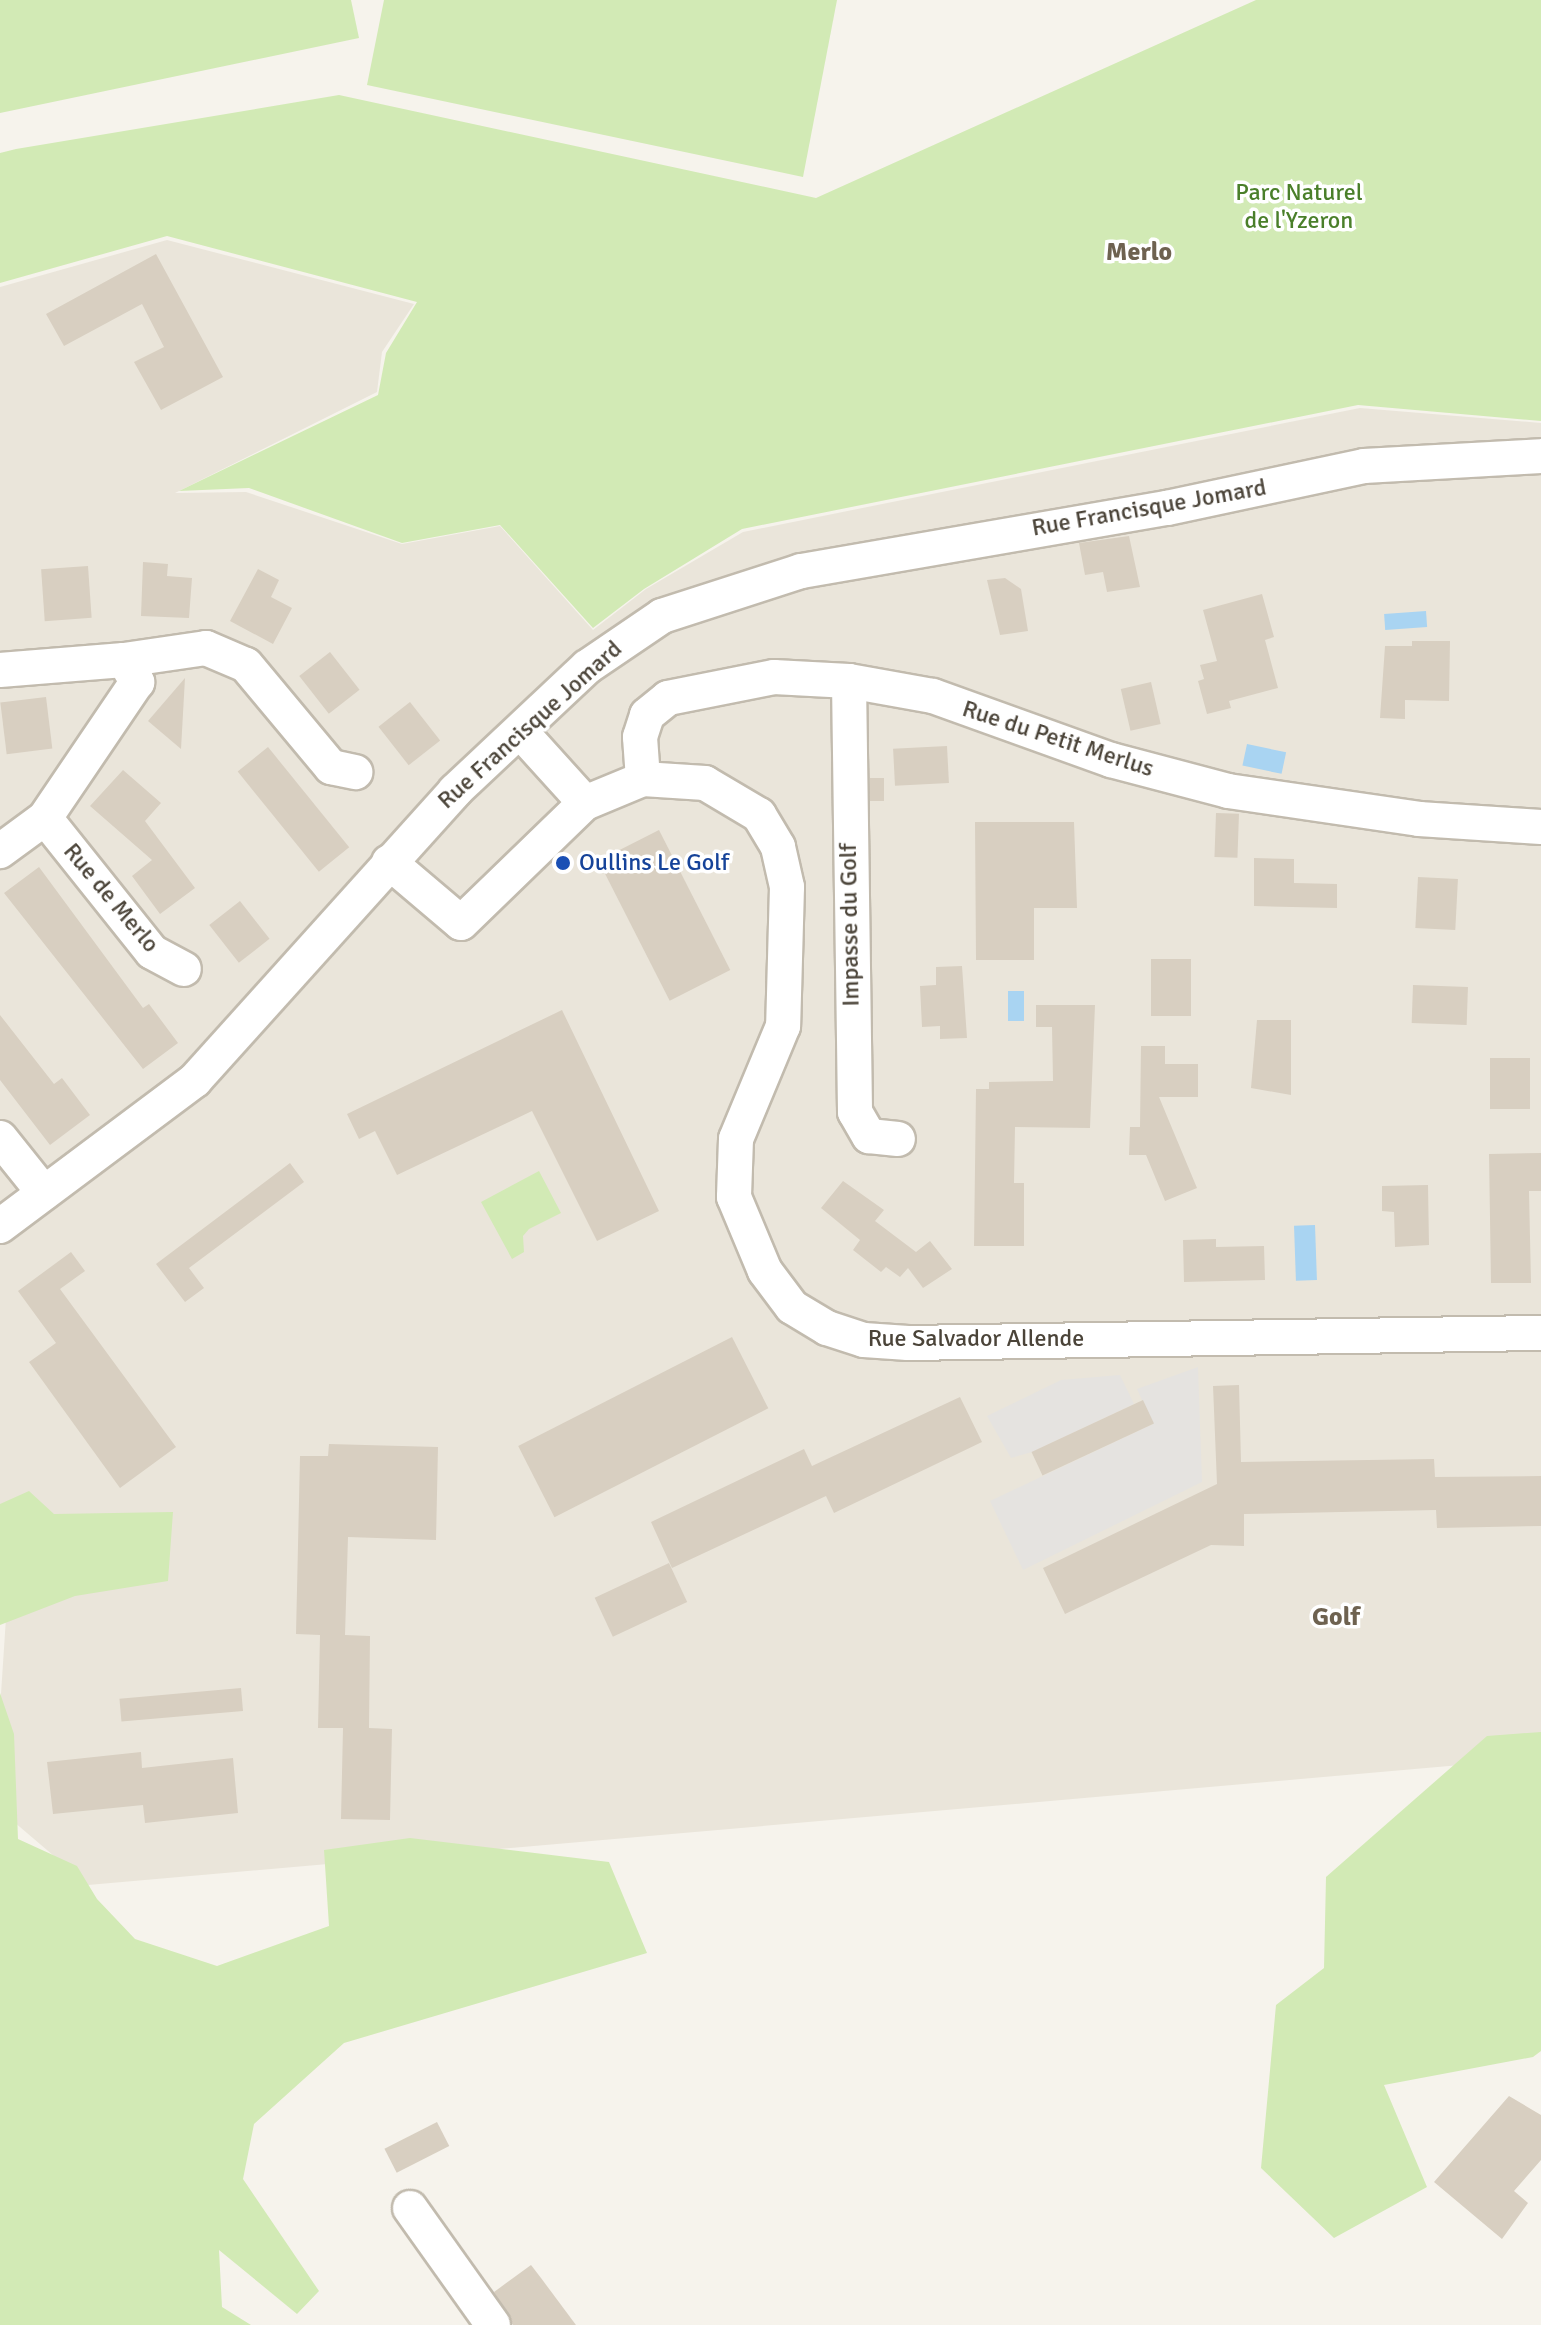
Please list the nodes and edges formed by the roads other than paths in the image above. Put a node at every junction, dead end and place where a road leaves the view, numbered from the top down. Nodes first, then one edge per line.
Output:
1 (1541, 456) edge
2 (124, 660) junction
3 (0, 670) edge
4 (849, 681) junction
5 (520, 731) junction
6 (355, 772) dead end
7 (643, 779) junction
8 (585, 803) junction
9 (45, 818) junction
10 (1541, 827) edge
11 (0, 851) edge
12 (389, 862) junction
13 (184, 969) dead end
14 (0, 1138) edge
15 (898, 1139) dead end
16 (44, 1193) junction
17 (0, 1226) edge
18 (1541, 1333) edge
19 (410, 2208) dead end
20 (493, 2325) edge

1 - 5 street, Rue Francisque Jomard
2 - 3 street
2 - 6 street
2 - 9 street
4 - 7 street, Rue du Petit Merlus
4 - 10 street, Rue du Petit Merlus
4 - 15 street, Impasse du Golf
5 - 8 street
5 - 12 street, Rue Francisque Jomard
7 - 8 street, Rue Salvador Allende
7 - 18 street, Rue Salvador Allende
8 - 12 street, Rue Salvador Allende
9 - 11 street
9 - 13 street, Rue de Merlo
12 - 16 street, Rue Francisque Jomard
14 - 16 street
16 - 17 street, Rue Francisque Jomard
19 - 20 street

